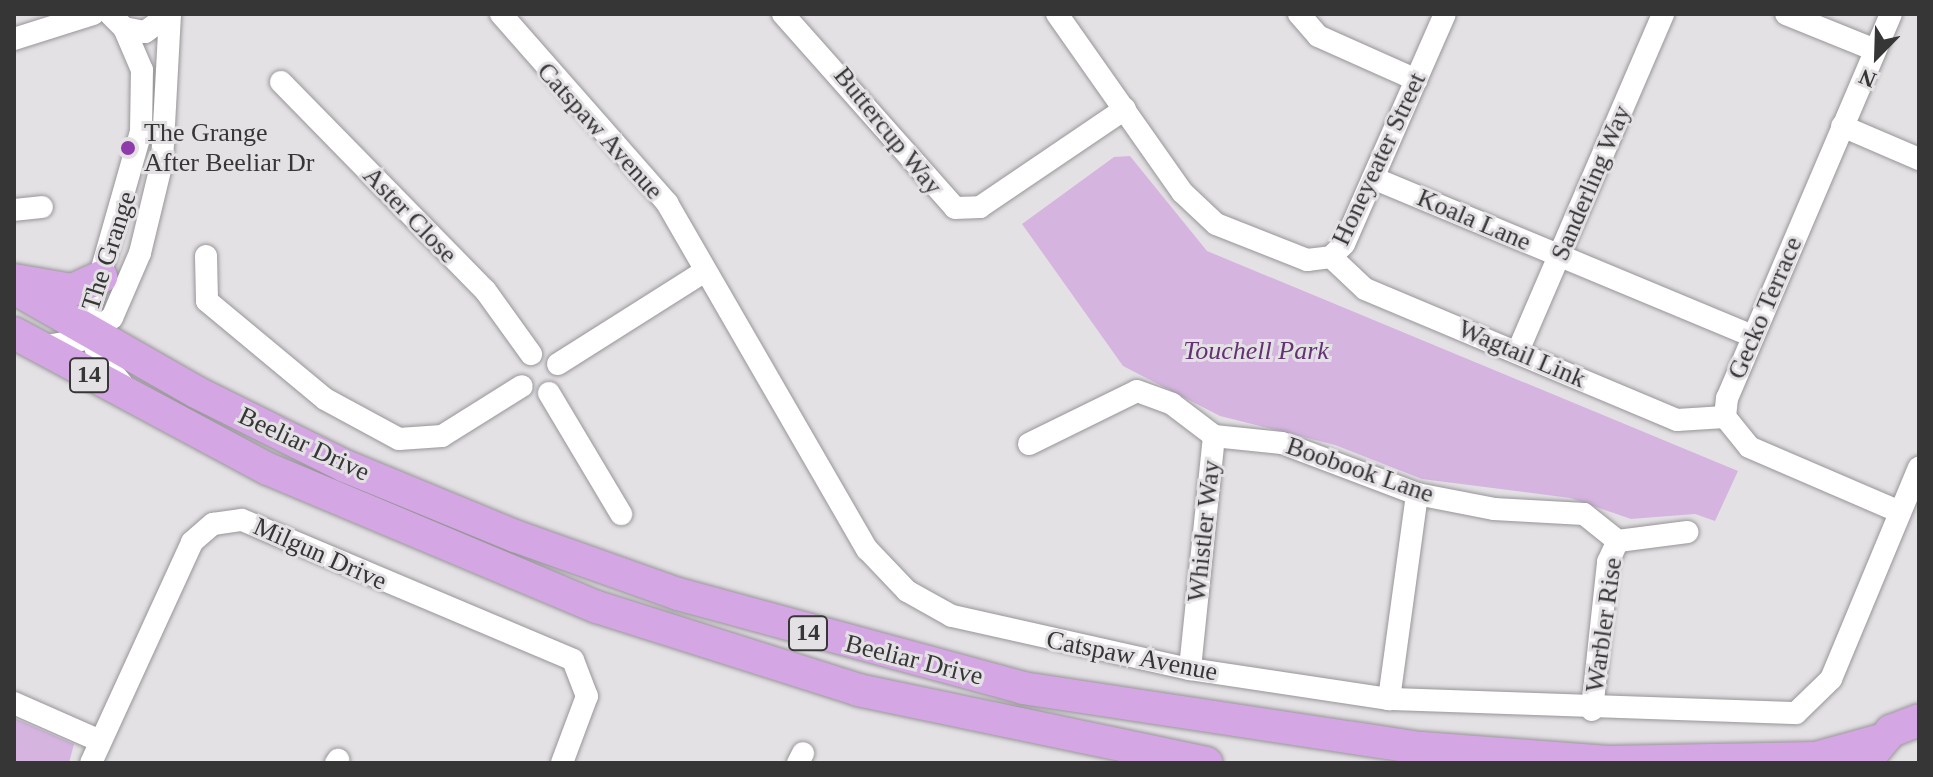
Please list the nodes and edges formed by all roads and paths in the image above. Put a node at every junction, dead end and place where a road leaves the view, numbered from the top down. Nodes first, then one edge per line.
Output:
1 (93, 14) edge
2 (170, 14) edge
3 (501, 14) edge
4 (783, 14) edge
5 (1057, 14) edge
6 (1299, 14) edge
7 (1445, 14) edge
8 (1663, 14) edge
9 (1786, 14) edge
10 (1891, 14) edge
11 (117, 21) edge
12 (14, 39) edge
13 (1875, 50) junction
14 (1417, 80) junction
15 (281, 82) dead end
16 (1125, 109) junction
17 (1842, 126) junction
18 (1919, 159) edge
19 (1373, 178) junction
20 (42, 207) dead end
21 (14, 210) edge
22 (206, 256) dead end
23 (1560, 256) junction
24 (1331, 257) junction
25 (705, 271) junction
26 (101, 277) junction
27 (14, 280) edge
28 (14, 288) edge
29 (90, 335) junction
30 (1753, 336) junction
31 (25, 340) edge
32 (1518, 351) junction
33 (531, 354) junction
34 (558, 364) junction
35 (522, 386) junction
36 (549, 393) junction
37 (142, 405) junction
38 (1725, 417) junction
39 (1214, 436) junction
40 (1029, 444) dead end
41 (1919, 468) edge
42 (1417, 494) junction
43 (1900, 512) junction
44 (621, 514) dead end
45 (1687, 532) dead end
46 (1618, 541) junction
47 (1190, 669) junction
48 (1389, 699) junction
49 (14, 703) edge
50 (1592, 710) junction
51 (1918, 719) edge
52 (100, 741) junction
53 (1874, 752) edge
54 (91, 763) edge
55 (562, 763) edge
56 (1206, 763) edge

1 - 12 street
2 - 11 street
2 - 29 street, The Grange
3 - 25 street, Catspaw Avenue
4 - 16 street, Buttercup Way
5 - 16 street, Honeyeater Street
6 - 14 street
7 - 14 street, Honeyeater Street
8 - 23 street, Sanderling Way
9 - 13 street
10 - 13 street, Gecko Terrace
11 - 26 street, The Grange
13 - 17 street, Gecko Terrace
14 - 19 street, Honeyeater Street
15 - 33 street, Aster Close
16 - 24 street, Honeyeater Street
17 - 18 street
17 - 30 street, Gecko Terrace
19 - 23 street, Koala Lane
19 - 24 street, Honeyeater Street
20 - 21 street
22 - 35 street
23 - 30 street, Koala Lane
23 - 32 street, Sanderling Way
24 - 32 street, Wagtail Link
25 - 34 street
25 - 47 street, Catspaw Avenue
26 - 27 highway
26 - 29 street, The Grange
28 - 29 highway, Beeliar Drive / 14
29 - 31 street, The Grange
29 - 37 street, The Grange
29 - 53 highway, Beeliar Drive / 14
30 - 38 street, Gecko Terrace
31 - 37 highway, Beeliar Drive / 14
32 - 38 street, Wagtail Link
33 - 34 street
33 - 35 street
34 - 36 street
35 - 36 street
36 - 44 street
37 - 56 highway, Beeliar Drive / 14
38 - 43 street
39 - 40 street, Whistler Way
39 - 42 street, Boobook Lane
39 - 47 street, Whistler Way
41 - 43 street, Catspaw Avenue
42 - 46 street, Boobook Lane
42 - 48 street
43 - 50 street, Catspaw Avenue
45 - 46 street
46 - 50 street, Warbler Rise
47 - 48 street, Catspaw Avenue
48 - 50 street, Catspaw Avenue
49 - 52 street
51 - 53 highway, 14
52 - 54 street, Milgun Drive
52 - 55 street, Milgun Drive

